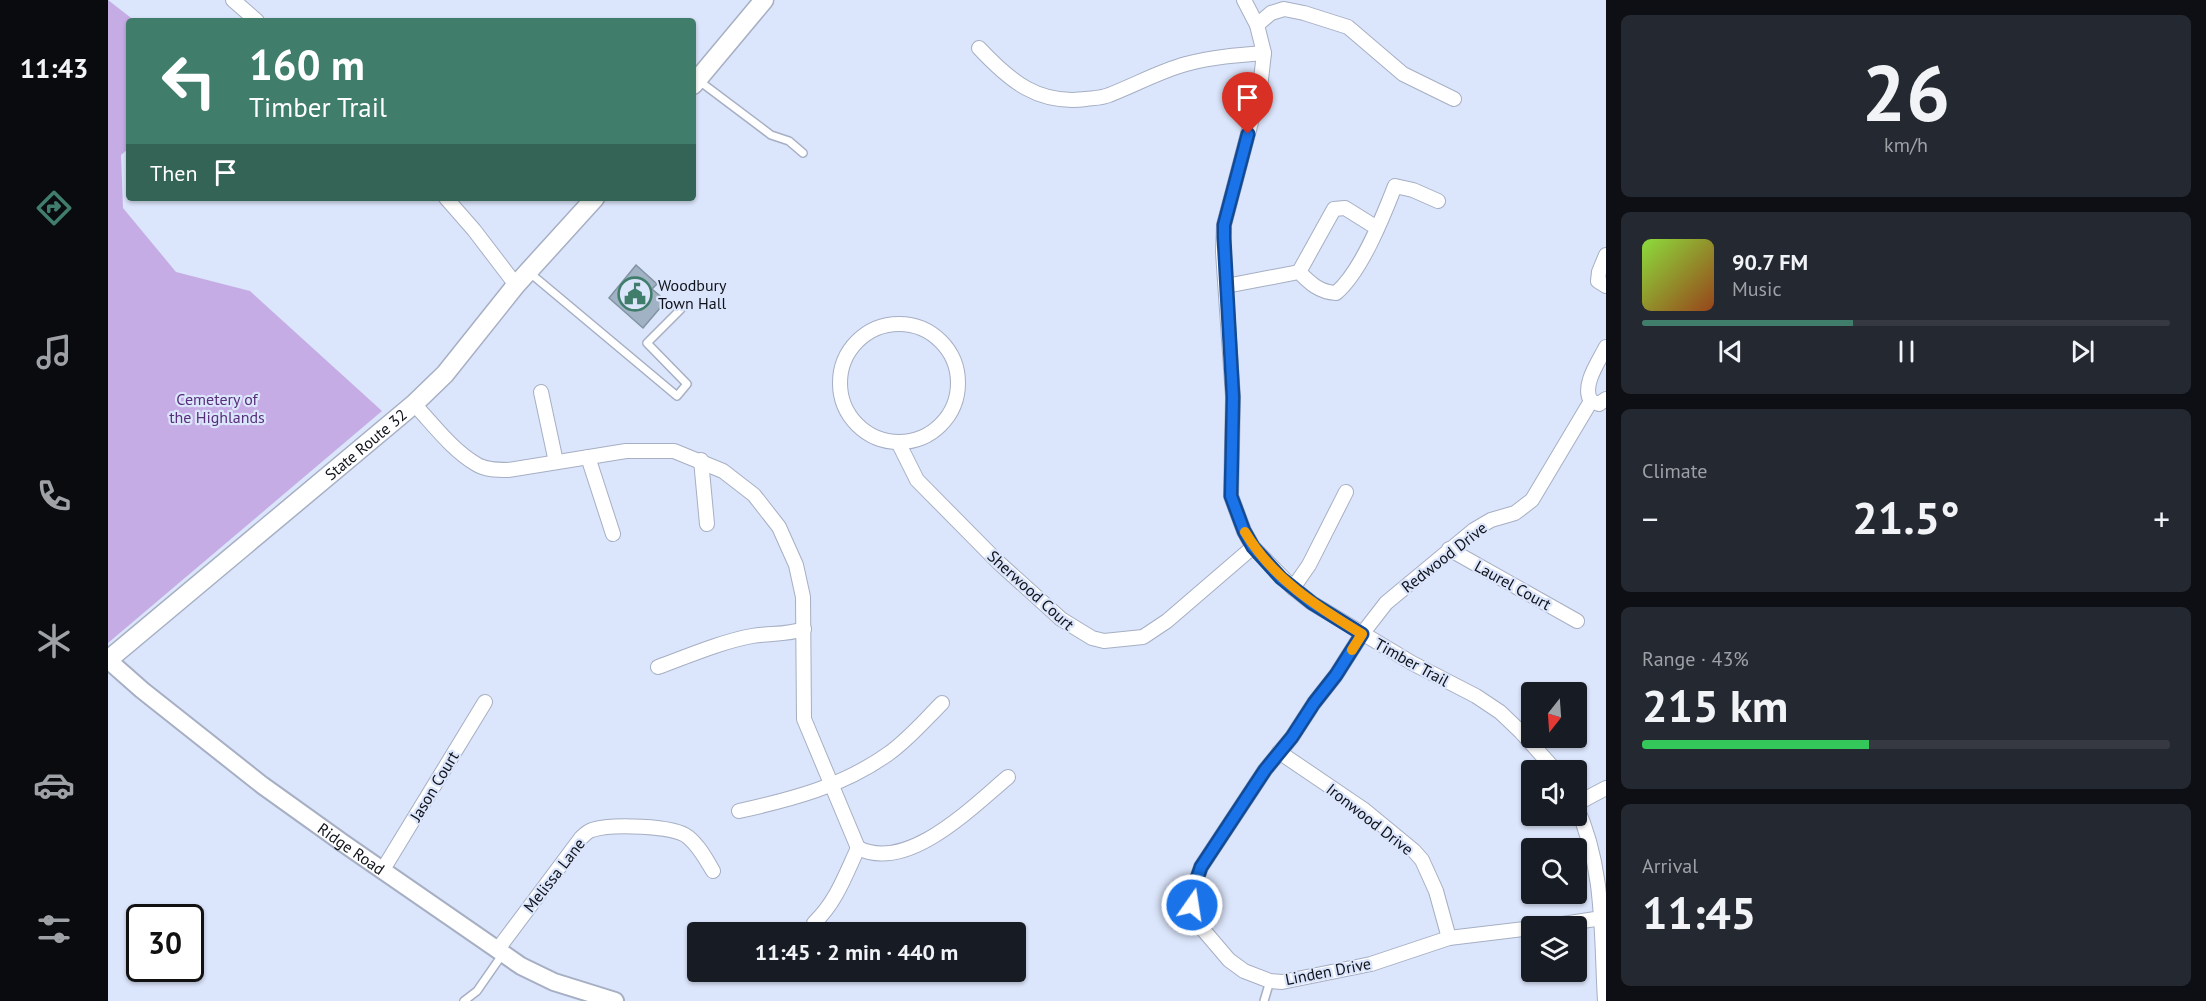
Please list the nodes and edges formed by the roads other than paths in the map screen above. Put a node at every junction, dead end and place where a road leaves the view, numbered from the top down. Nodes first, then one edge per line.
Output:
1 (233, 0) edge
2 (764, 0) edge
3 (1244, 0) edge
4 (254, 18) edge
5 (1257, 25) junction
6 (979, 48) dead end
7 (1264, 53) junction
8 (696, 81) edge
9 (696, 83) edge
10 (1454, 99) dead end
11 (803, 153) dead end
12 (449, 201) edge
13 (592, 201) edge
14 (1438, 201) dead end
15 (1377, 228) junction
16 (1606, 255) edge
17 (528, 271) junction
18 (1299, 272) junction
19 (516, 285) junction
20 (1226, 286) junction
21 (1606, 286) edge
22 (681, 309) dead end
23 (1606, 347) edge
24 (541, 392) dead end
25 (1606, 399) edge
26 (1591, 401) junction
27 (414, 404) junction
28 (898, 442) junction
29 (588, 457) junction
30 (701, 460) junction
31 (556, 462) junction
32 (1346, 492) dead end
33 (706, 524) dead end
34 (613, 534) dead end
35 (1253, 547) junction
36 (1449, 549) junction
37 (1293, 588) junction
38 (1577, 621) dead end
39 (804, 629) junction
40 (1362, 634) junction
41 (108, 660) edge
42 (658, 668) dead end
43 (485, 702) dead end
44 (942, 703) dead end
45 (1279, 753) junction
46 (1546, 760) edge
47 (1008, 777) dead end
48 (831, 786) junction
49 (1606, 788) edge
50 (1587, 799) edge
51 (740, 811) dead end
52 (1587, 825) edge
53 (1599, 846) edge
54 (858, 848) junction
55 (382, 871) junction
56 (713, 871) dead end
57 (1602, 918) junction
58 (1587, 920) edge
59 (815, 922) edge
60 (1521, 929) edge
61 (1449, 938) junction
62 (501, 951) junction
63 (1270, 981) junction
64 (1605, 992) edge
65 (464, 1001) edge
66 (615, 1001) edge
67 (1264, 1001) edge

1 - 4 street
2 - 8 main road
3 - 5 street, Timber Trail
5 - 7 street, Timber Trail
5 - 10 street
6 - 7 street
7 - 20 street, Timber Trail
9 - 11 lane
12 - 19 street
13 - 17 main road, State Route 32
14 - 15 street
15 - 18 street
15 - 18 street
16 - 21 street
17 - 19 main road, State Route 32
17 - 22 lane
18 - 20 street
19 - 27 main road, State Route 32
20 - 35 street, Timber Trail
23 - 26 street, Redwood Drive
24 - 31 street
25 - 26 street
26 - 36 street, Redwood Drive
27 - 31 street
27 - 41 main road, State Route 32
28 - 28 street
28 - 35 street, Sherwood Court
29 - 30 street
29 - 31 street
29 - 34 street
30 - 33 street
30 - 39 street
32 - 37 street
35 - 37 street, Timber Trail
36 - 38 street, Laurel Court
36 - 40 street, Redwood Drive
37 - 40 street, Timber Trail
39 - 42 street
39 - 48 street
40 - 45 street, Linden Drive
40 - 46 street, Timber Trail
41 - 55 street, Ridge Road
43 - 55 street, Jason Court
44 - 48 street
45 - 61 street, Ironwood Drive
45 - 63 street, Linden Drive
47 - 54 street
48 - 51 street
48 - 54 street
49 - 50 street
52 - 53 street
53 - 57 street
54 - 59 street
55 - 62 street, Ridge Road
56 - 62 street, Melissa Lane
57 - 58 street
57 - 64 street
60 - 61 street, Linden Drive
61 - 63 street, Linden Drive
62 - 65 lane
62 - 66 street, Ridge Road
63 - 67 lane

